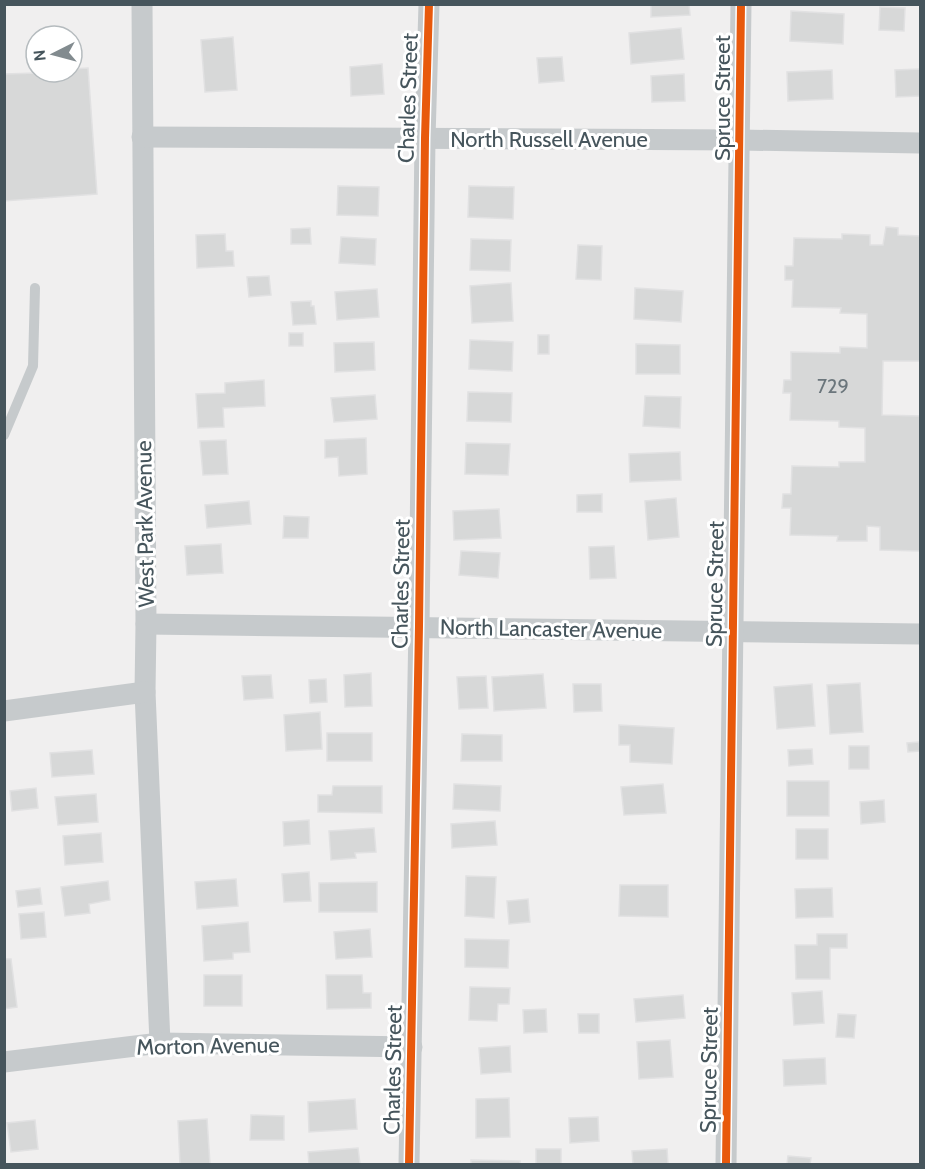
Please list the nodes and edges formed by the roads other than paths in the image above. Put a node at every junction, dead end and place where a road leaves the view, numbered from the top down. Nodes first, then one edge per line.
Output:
1 (142, 4) edge
2 (429, 4) edge
3 (741, 4) edge
4 (142, 137) junction
5 (425, 138) junction
6 (740, 140) junction
7 (921, 143) edge
8 (35, 288) dead end
9 (4, 435) edge
10 (146, 624) junction
11 (419, 626) junction
12 (732, 632) junction
13 (921, 634) edge
14 (145, 692) junction
15 (4, 711) edge
16 (160, 1043) junction
17 (412, 1047) junction
18 (4, 1062) edge
19 (409, 1164) edge
20 (726, 1164) edge

1 - 4 street, West Park Avenue
2 - 5 street, Charles Street
3 - 6 street, Spruce Street
4 - 5 street, North Russell Avenue
4 - 10 street, West Park Avenue
5 - 6 street, North Russell Avenue
5 - 11 street, Charles Street
6 - 7 street, North Russell Avenue
6 - 12 street, Spruce Street
8 - 9 lane
10 - 11 street, North Lancaster Avenue
10 - 14 street, West Park Avenue
11 - 12 street, North Lancaster Avenue
11 - 17 street, Charles Street
12 - 13 street, North Lancaster Avenue
12 - 20 street, Spruce Street
14 - 15 street
14 - 16 street, West Park Avenue
16 - 17 street, Morton Avenue
16 - 18 street, Morton Avenue
17 - 19 street, Charles Street

